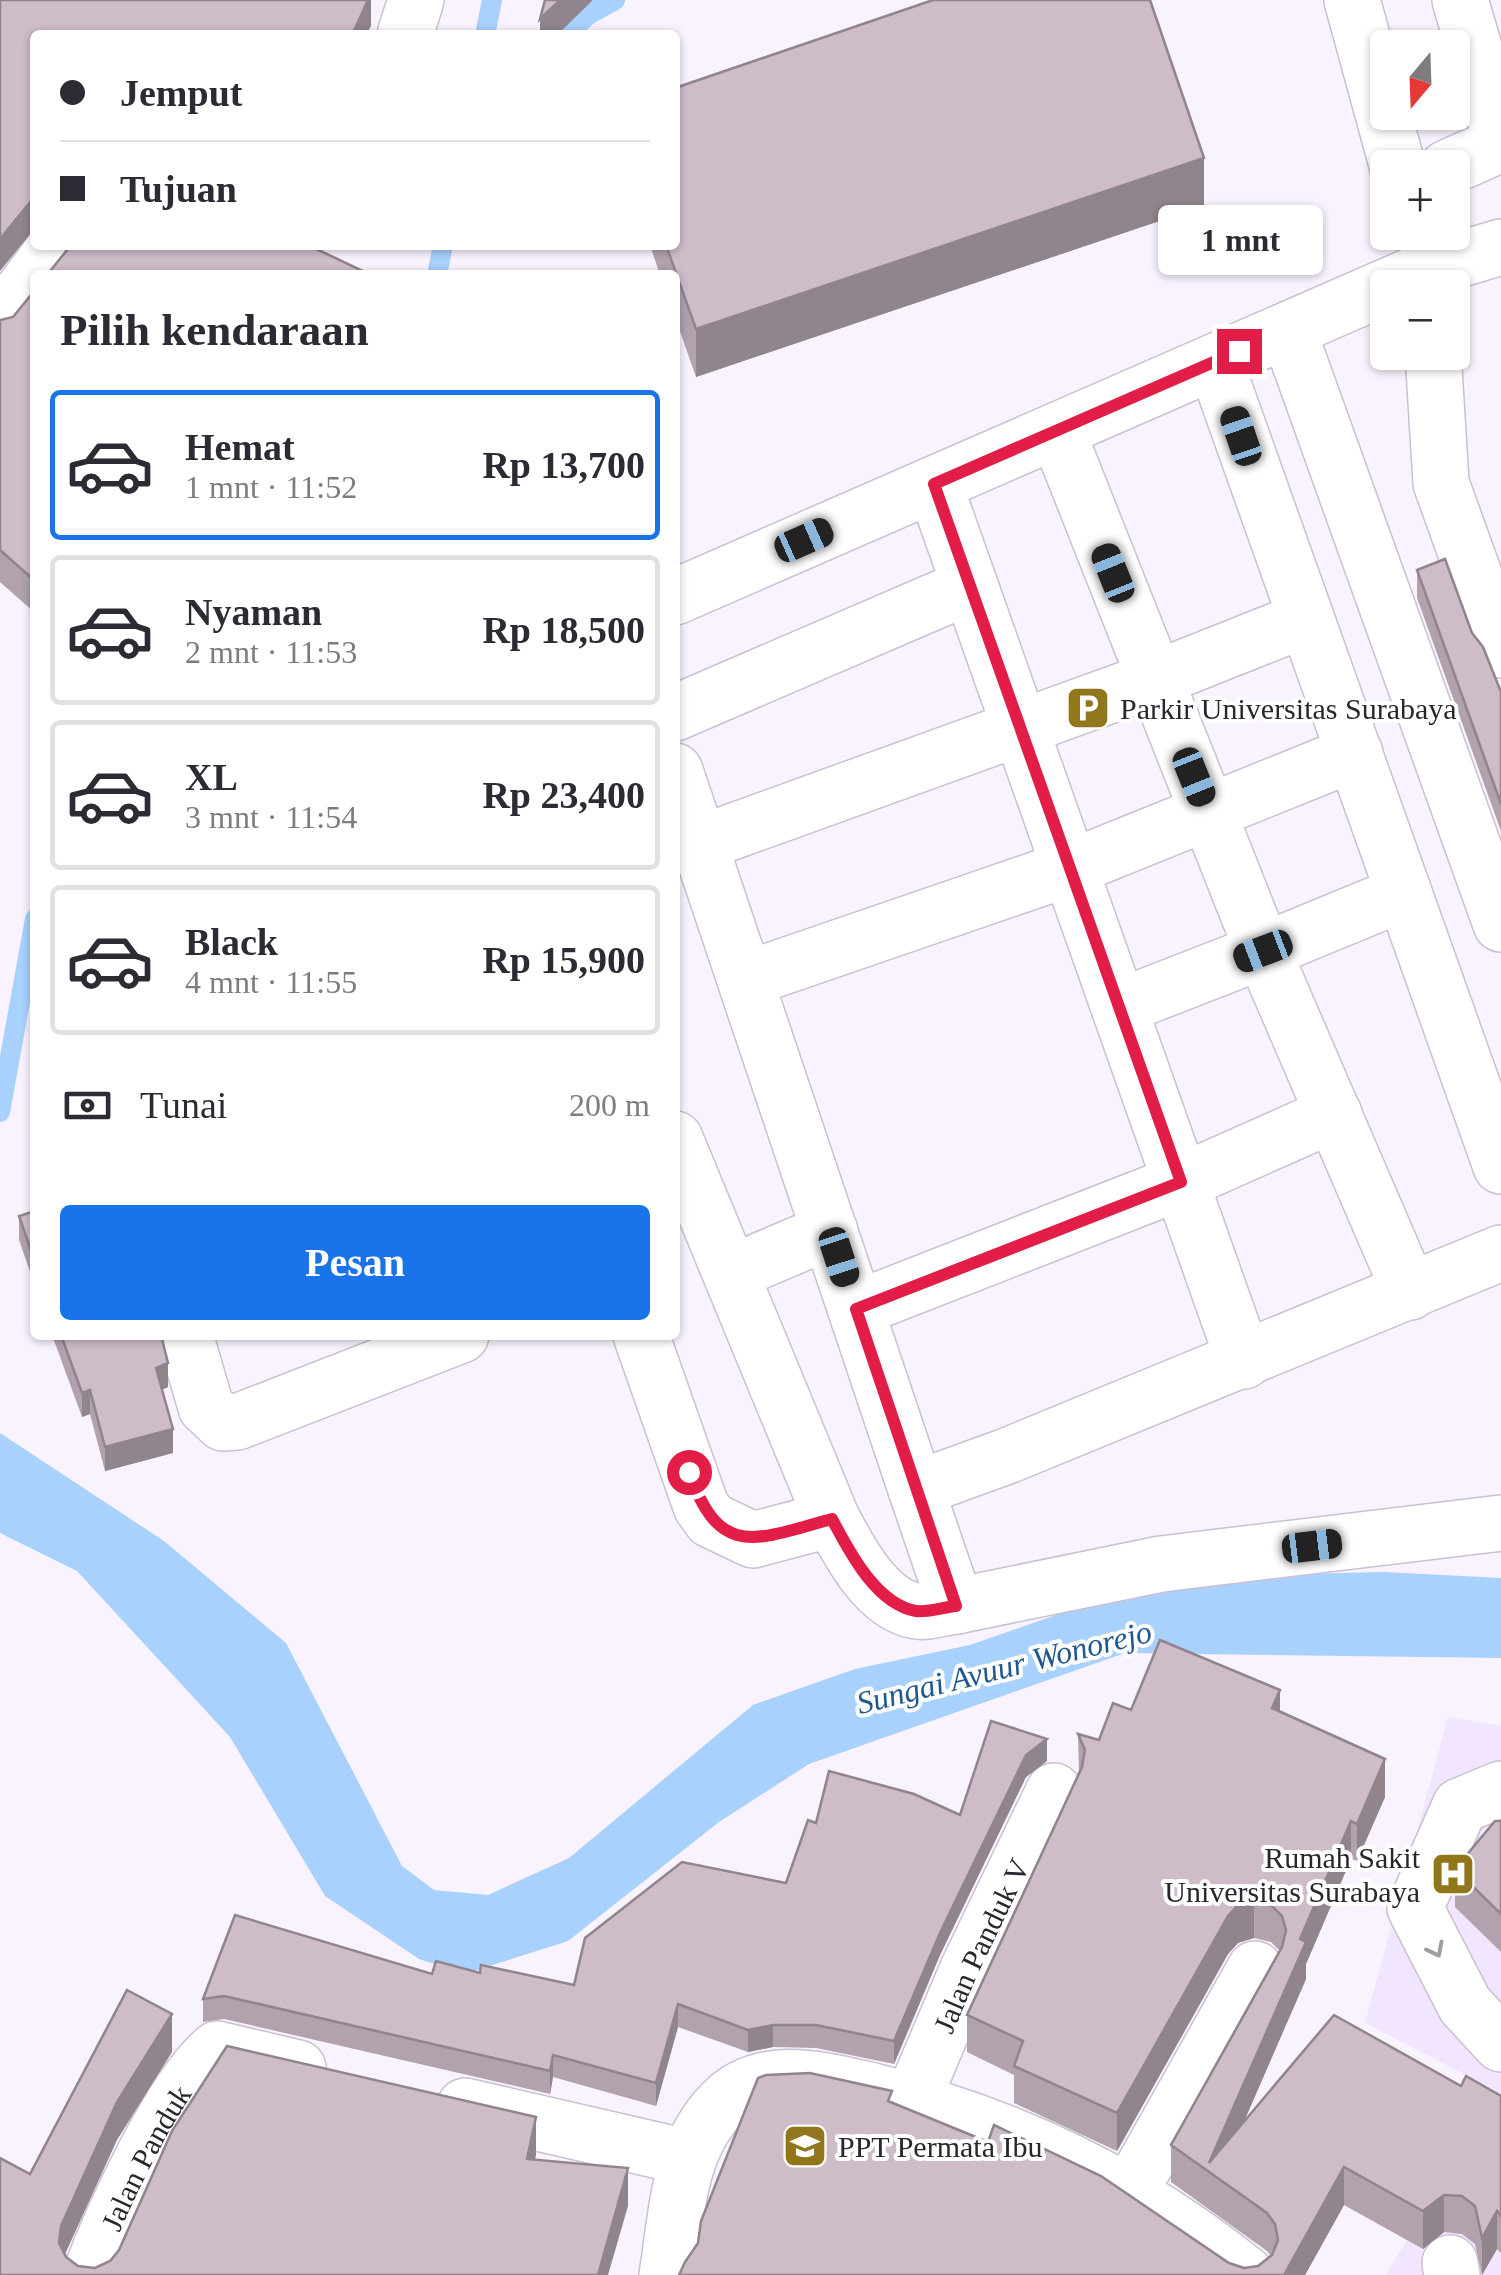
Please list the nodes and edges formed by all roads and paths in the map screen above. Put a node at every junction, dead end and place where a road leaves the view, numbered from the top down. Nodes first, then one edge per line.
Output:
1 (416, 0) edge
2 (1352, 0) edge
3 (1460, 0) edge
4 (407, 30) edge
5 (1501, 142) edge
6 (1393, 150) edge
7 (1470, 157) edge
8 (1501, 247) edge
9 (1424, 263) edge
10 (30, 280) edge
11 (0, 321) edge
12 (1288, 330) junction
13 (1215, 362) junction
14 (1433, 370) edge
15 (1057, 431) junction
16 (934, 484) junction
17 (970, 586) junction
18 (680, 595) edge
19 (1306, 619) junction
20 (1501, 650) edge
21 (1155, 679) junction
22 (680, 711) edge
23 (1020, 726) junction
24 (1355, 753) junction
25 (680, 785) edge
26 (1208, 810) junction
27 (701, 843) junction
28 (1070, 868) junction
29 (1404, 892) junction
30 (1500, 917) edge
31 (1263, 951) junction
32 (747, 979) junction
33 (1120, 1007) junction
34 (1334, 1114) junction
35 (680, 1151) edge
36 (1501, 1166) edge
37 (1181, 1182) junction
38 (830, 1231) junction
39 (1501, 1253) edge
40 (731, 1273) junction
41 (1410, 1292) junction
42 (856, 1309) junction
43 (186, 1340) edge
44 (448, 1340) edge
45 (643, 1340) edge
46 (1244, 1360) junction
47 (916, 1488) junction
48 (832, 1519) junction
49 (1501, 1523) edge
50 (956, 1606) junction
51 (1501, 1788) edge
52 (1054, 1791) dead end
53 (1256, 1968) dead end
54 (1501, 2044) edge
55 (348, 2080) edge
56 (424, 2097) edge
57 (912, 2100) junction
58 (686, 2157) junction
59 (1129, 2193) junction
60 (90, 2275) edge
61 (667, 2275) edge
62 (1246, 2275) edge

1 - 4 street
2 - 6 street
3 - 5 street
5 - 7 street
8 - 9 street
9 - 12 street
10 - 11 street
12 - 13 street
12 - 30 street
13 - 15 street
13 - 19 street
14 - 20 street
15 - 16 street
15 - 21 street
16 - 17 street
16 - 18 street
17 - 22 street
17 - 23 street
19 - 21 street
19 - 24 street
21 - 23 street
21 - 26 street
23 - 27 street
23 - 28 street
24 - 26 street
24 - 29 street
25 - 27 street
26 - 28 street
26 - 31 street
27 - 32 street
28 - 32 street
28 - 33 street
29 - 31 street
29 - 36 street
31 - 33 street
31 - 34 street
32 - 38 street
33 - 37 street
34 - 37 street
34 - 41 street
35 - 40 street
37 - 42 street
37 - 46 street
38 - 40 street
38 - 42 street
39 - 41 street
40 - 48 street
41 - 46 street
42 - 47 street
43 - 44 street
45 - 48 street
46 - 47 street
47 - 50 street
48 - 50 street
49 - 50 street
51 -> 54 street
52 - 57 street, Jalan Panduk V
53 - 59 street
55 - 60 street, Jalan Panduk
56 - 58 street
57 - 58 street
57 - 59 street
58 - 61 street
59 - 62 street

